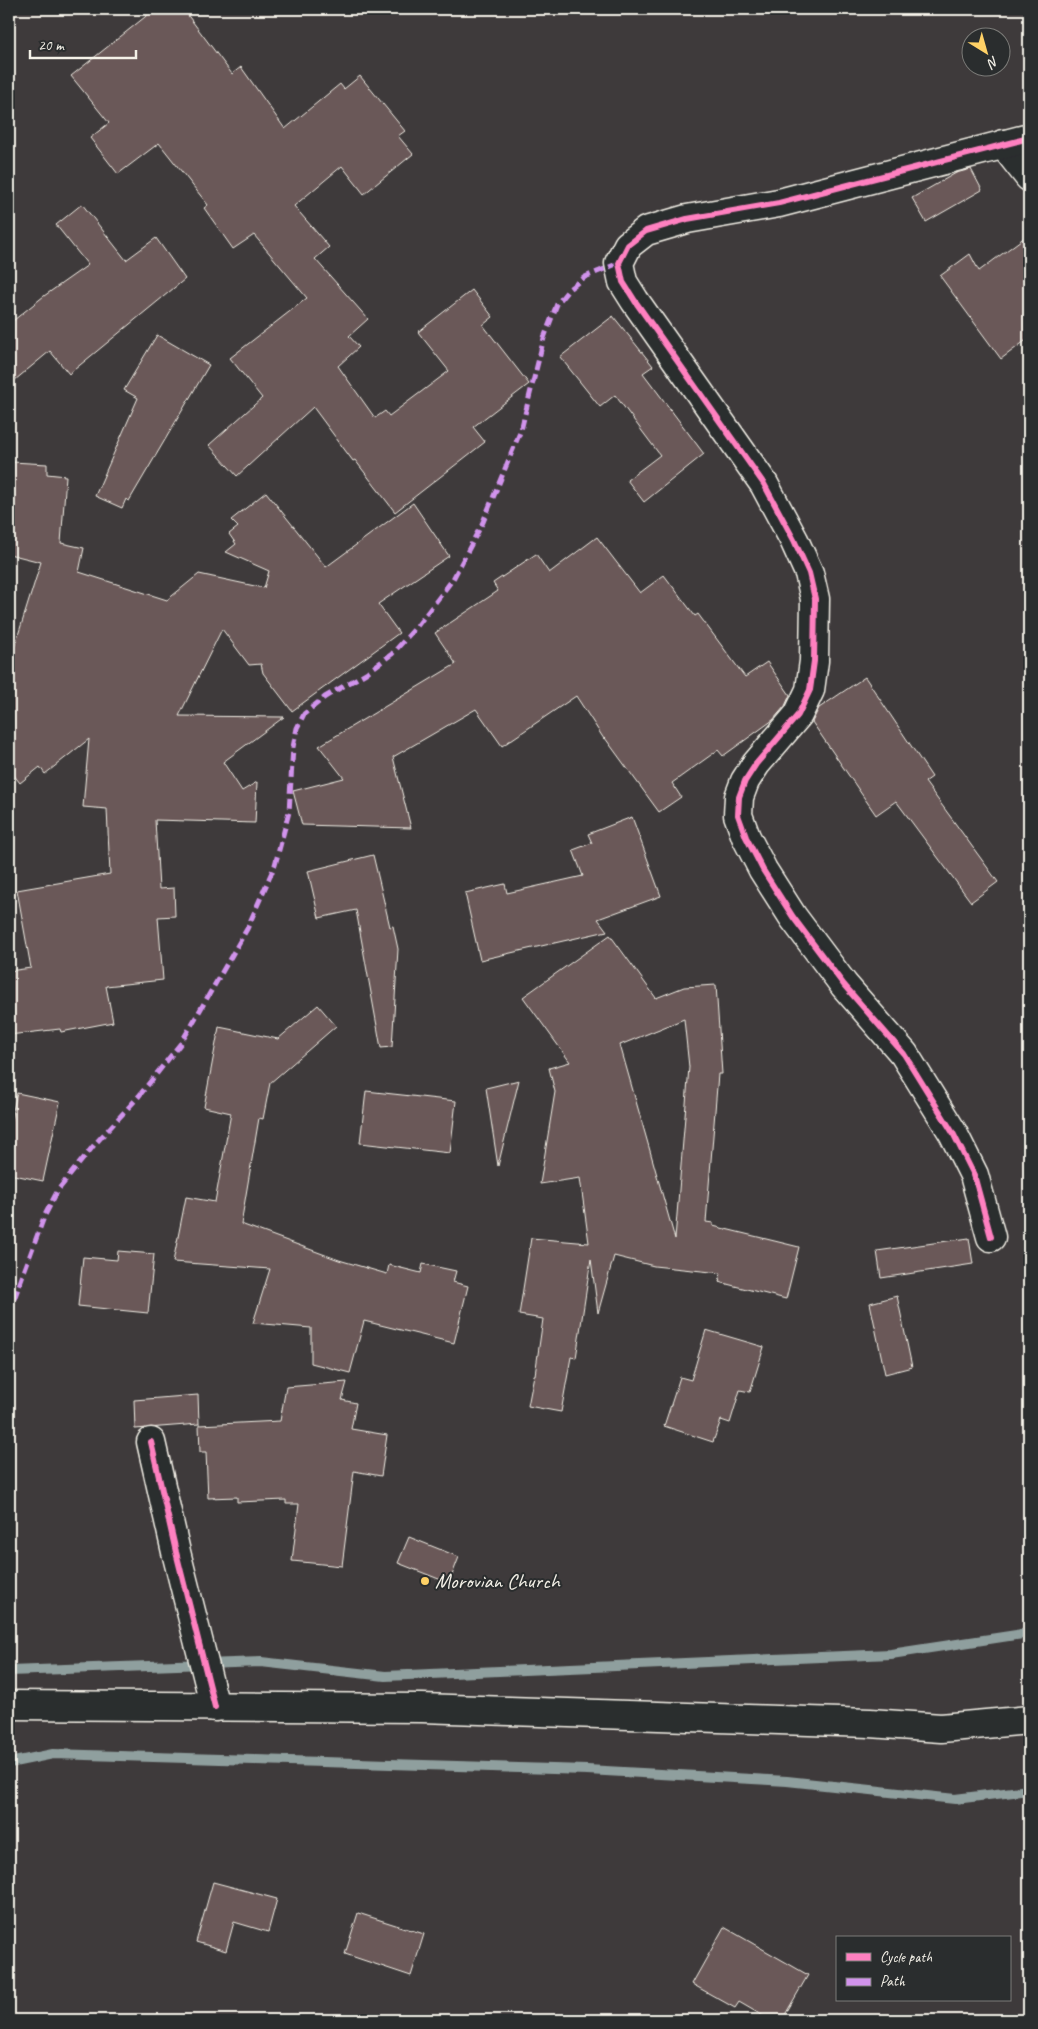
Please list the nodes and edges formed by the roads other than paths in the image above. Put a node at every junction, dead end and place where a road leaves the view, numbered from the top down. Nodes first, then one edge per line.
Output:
1 (1029, 138) edge
2 (1003, 144) junction
3 (1029, 177) edge
4 (991, 1237) dead end
5 (151, 1442) dead end
6 (9, 1705) edge
7 (216, 1706) junction
8 (1029, 1720) edge

1 - 2 street
2 - 3 street
2 - 4 street
5 - 7 street
6 - 7 street
7 - 8 street

